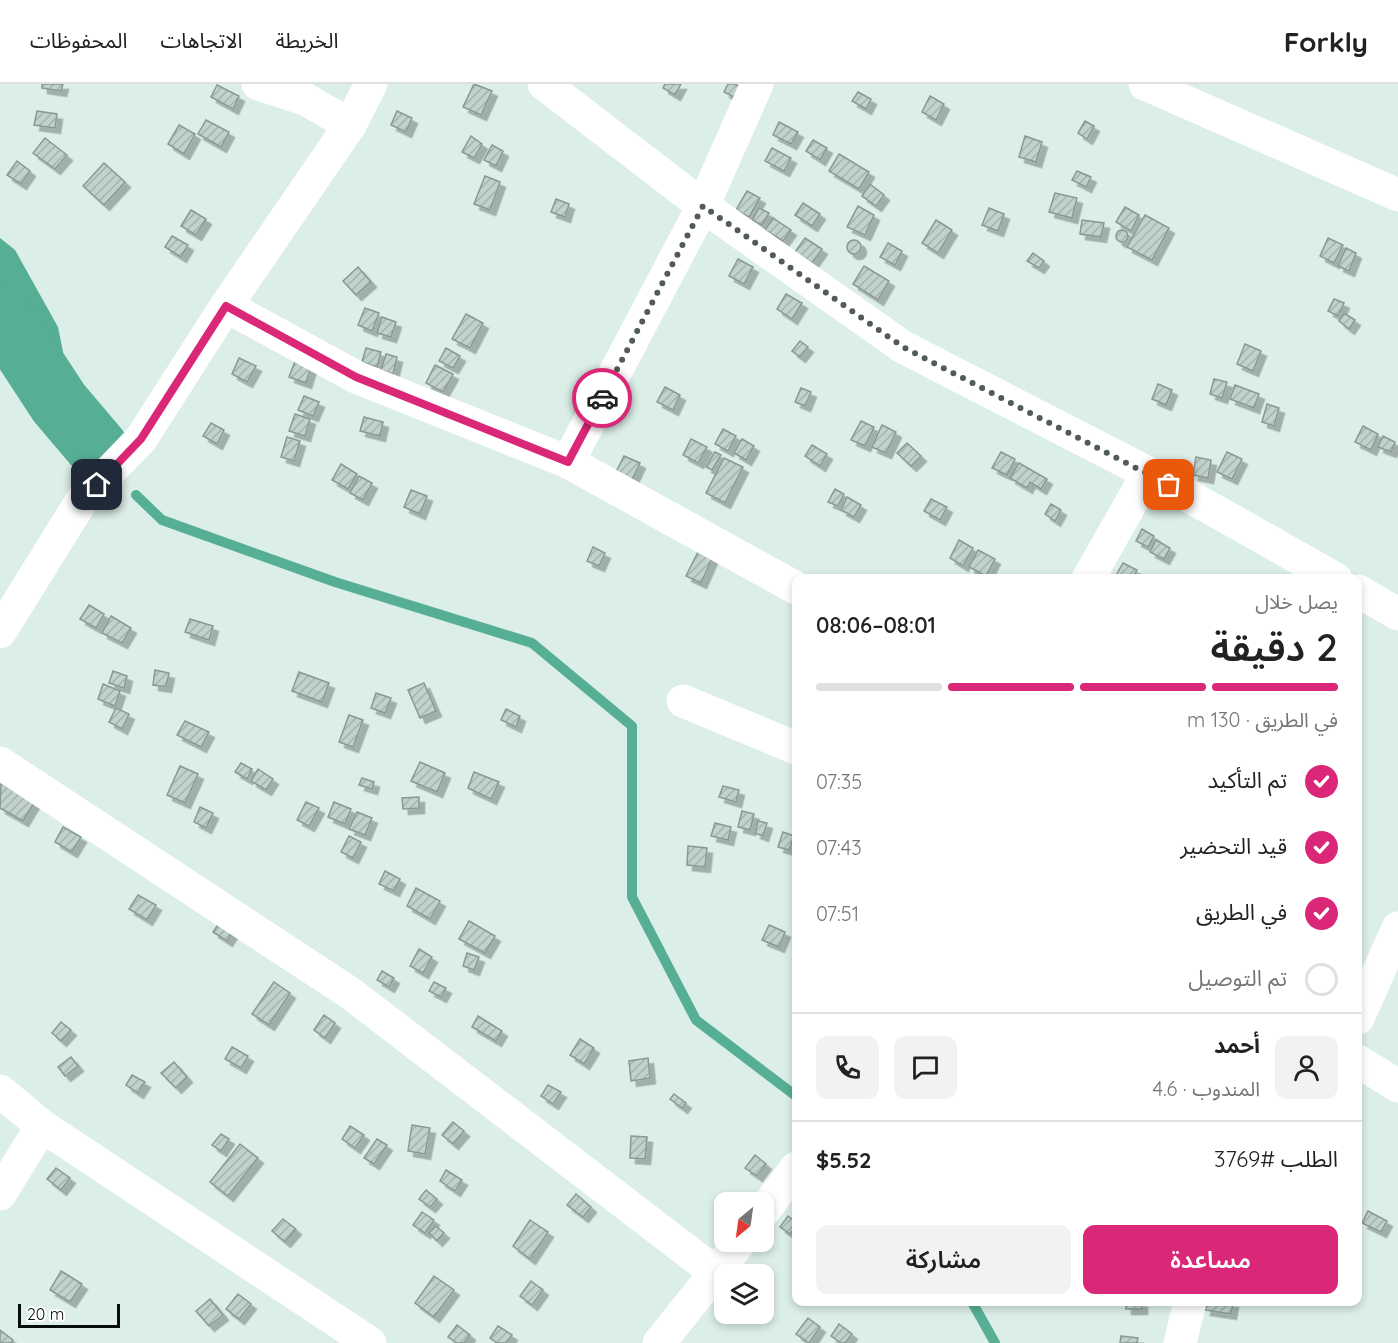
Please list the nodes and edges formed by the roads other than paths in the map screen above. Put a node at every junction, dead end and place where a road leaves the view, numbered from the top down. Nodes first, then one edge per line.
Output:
1 (258, 84) edge
2 (371, 84) edge
3 (544, 84) edge
4 (757, 84) edge
5 (1145, 84) edge
6 (350, 125) junction
7 (1398, 195) edge
8 (703, 206) junction
9 (226, 306) junction
10 (568, 462) junction
11 (1148, 473) junction
12 (1091, 574) edge
13 (1327, 574) edge
14 (792, 586) edge
15 (1362, 593) edge
16 (1398, 614) edge
17 (0, 632) edge
18 (682, 701) dead end
19 (792, 746) edge
20 (0, 763) edge
21 (1398, 928) edge
22 (1362, 1009) edge
23 (1362, 1056) edge
24 (1398, 1063) edge
25 (1362, 1064) edge
26 (1398, 1086) edge
27 (0, 1091) edge
28 (42, 1126) junction
29 (792, 1173) edge
30 (0, 1194) edge
31 (774, 1198) edge
32 (732, 1252) edge
33 (723, 1264) edge
34 (714, 1271) edge
35 (714, 1275) edge
36 (1189, 1306) edge
37 (370, 1343) edge
38 (659, 1343) edge
39 (1180, 1343) edge

1 - 6 street
2 - 6 street
3 - 8 street
4 - 8 street
5 - 7 street
6 - 9 street
8 - 10 street
8 - 11 street
9 - 10 street
9 - 17 street
10 - 14 street
11 - 12 street
11 - 13 street
15 - 16 street
18 - 19 street
20 - 34 street
21 - 22 street
23 - 24 street
25 - 26 street
27 - 28 street
28 - 30 street
28 - 37 street
29 - 31 street
32 - 33 street
35 - 38 street
36 - 39 street

